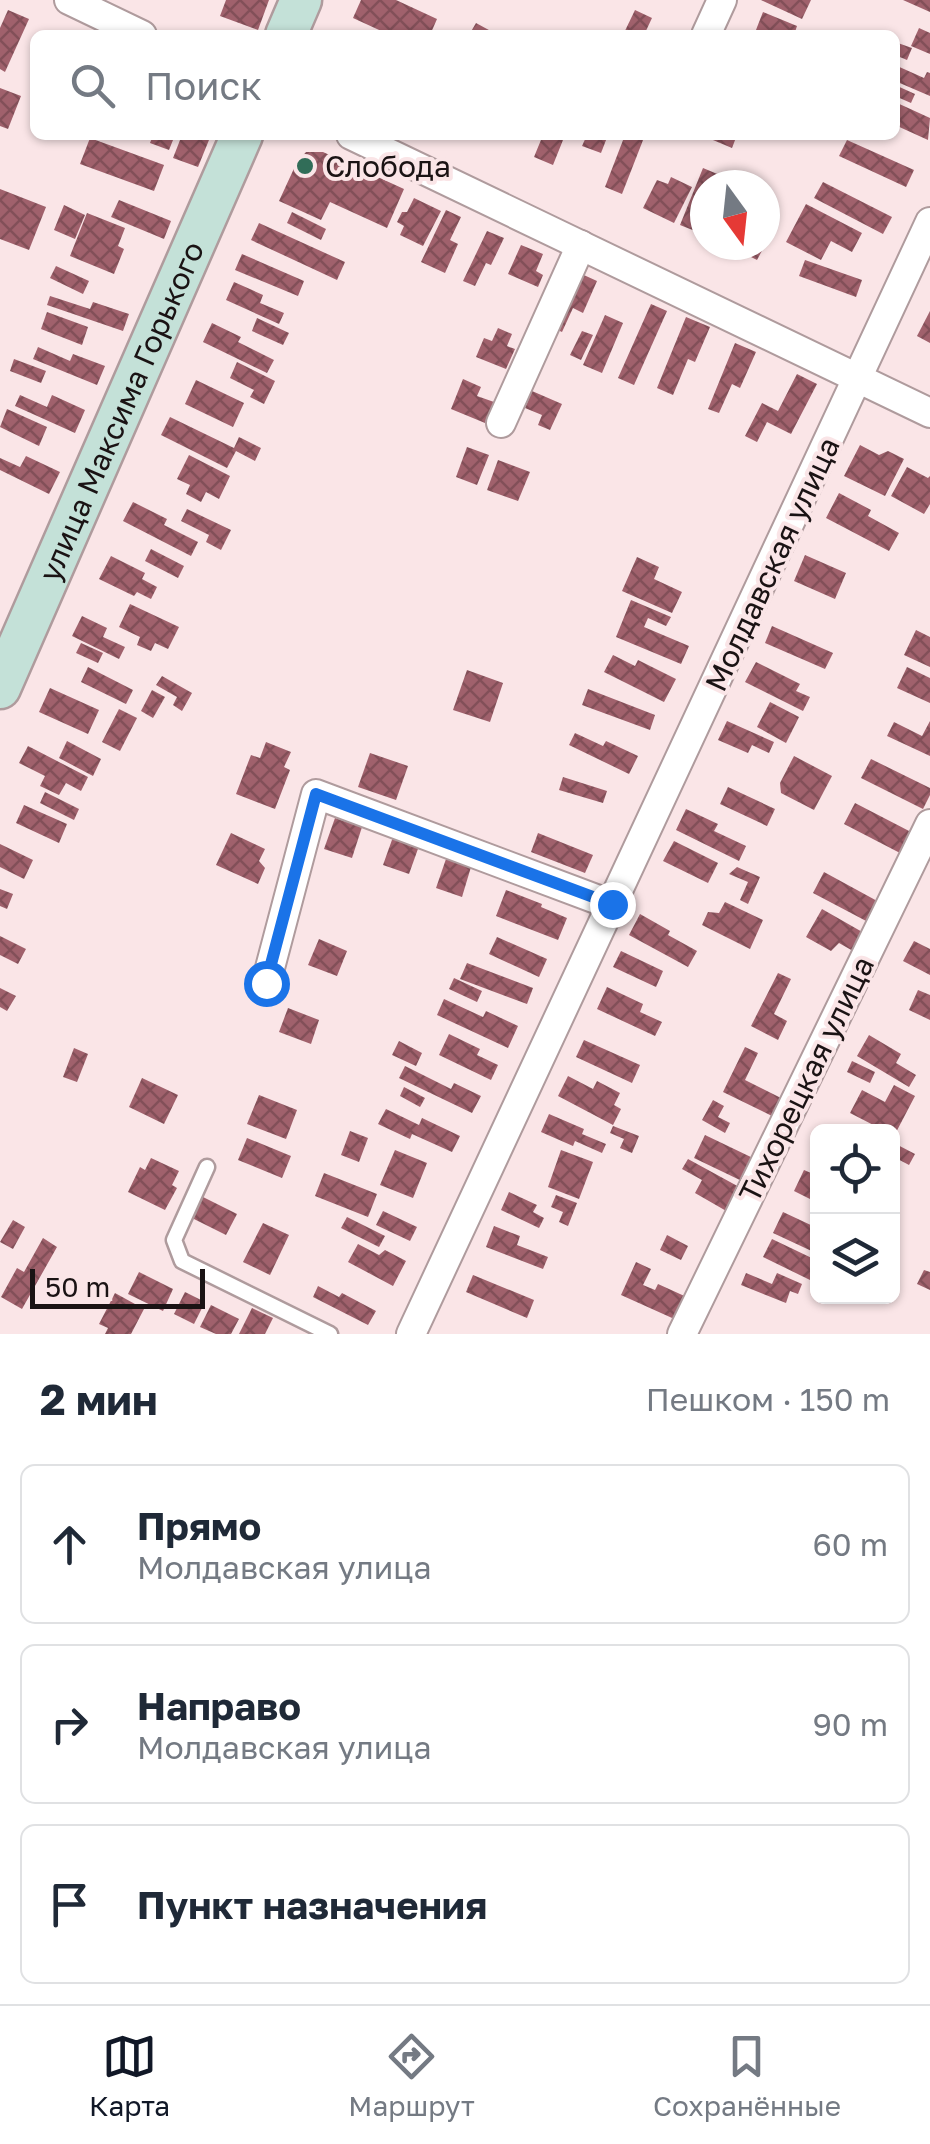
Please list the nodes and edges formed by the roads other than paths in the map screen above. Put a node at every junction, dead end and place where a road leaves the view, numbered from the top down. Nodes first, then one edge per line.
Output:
1 (69, 0) edge
2 (301, 0) edge
3 (722, 0) edge
4 (132, 30) edge
5 (288, 30) edge
6 (708, 30) edge
7 (240, 140) edge
8 (361, 140) edge
9 (930, 222) edge
10 (580, 245) junction
11 (859, 379) junction
12 (930, 413) edge
13 (500, 423) dead end
14 (0, 688) edge
15 (930, 824) edge
16 (612, 904) junction
17 (266, 983) dead end
18 (207, 1167) dead end
19 (330, 1334) edge
20 (411, 1334) edge
21 (682, 1334) edge

1 - 4 street
2 - 5 main road
3 - 6 street
7 - 14 main road, улица Максима Горького
8 - 10 street
9 - 11 street, Молдавская улица
10 - 11 street
10 - 13 street
11 - 12 street
11 - 16 street, Молдавская улица
15 - 21 street, Тихорецкая улица
16 - 17 street
16 - 20 street, Молдавская улица
18 - 19 lane

